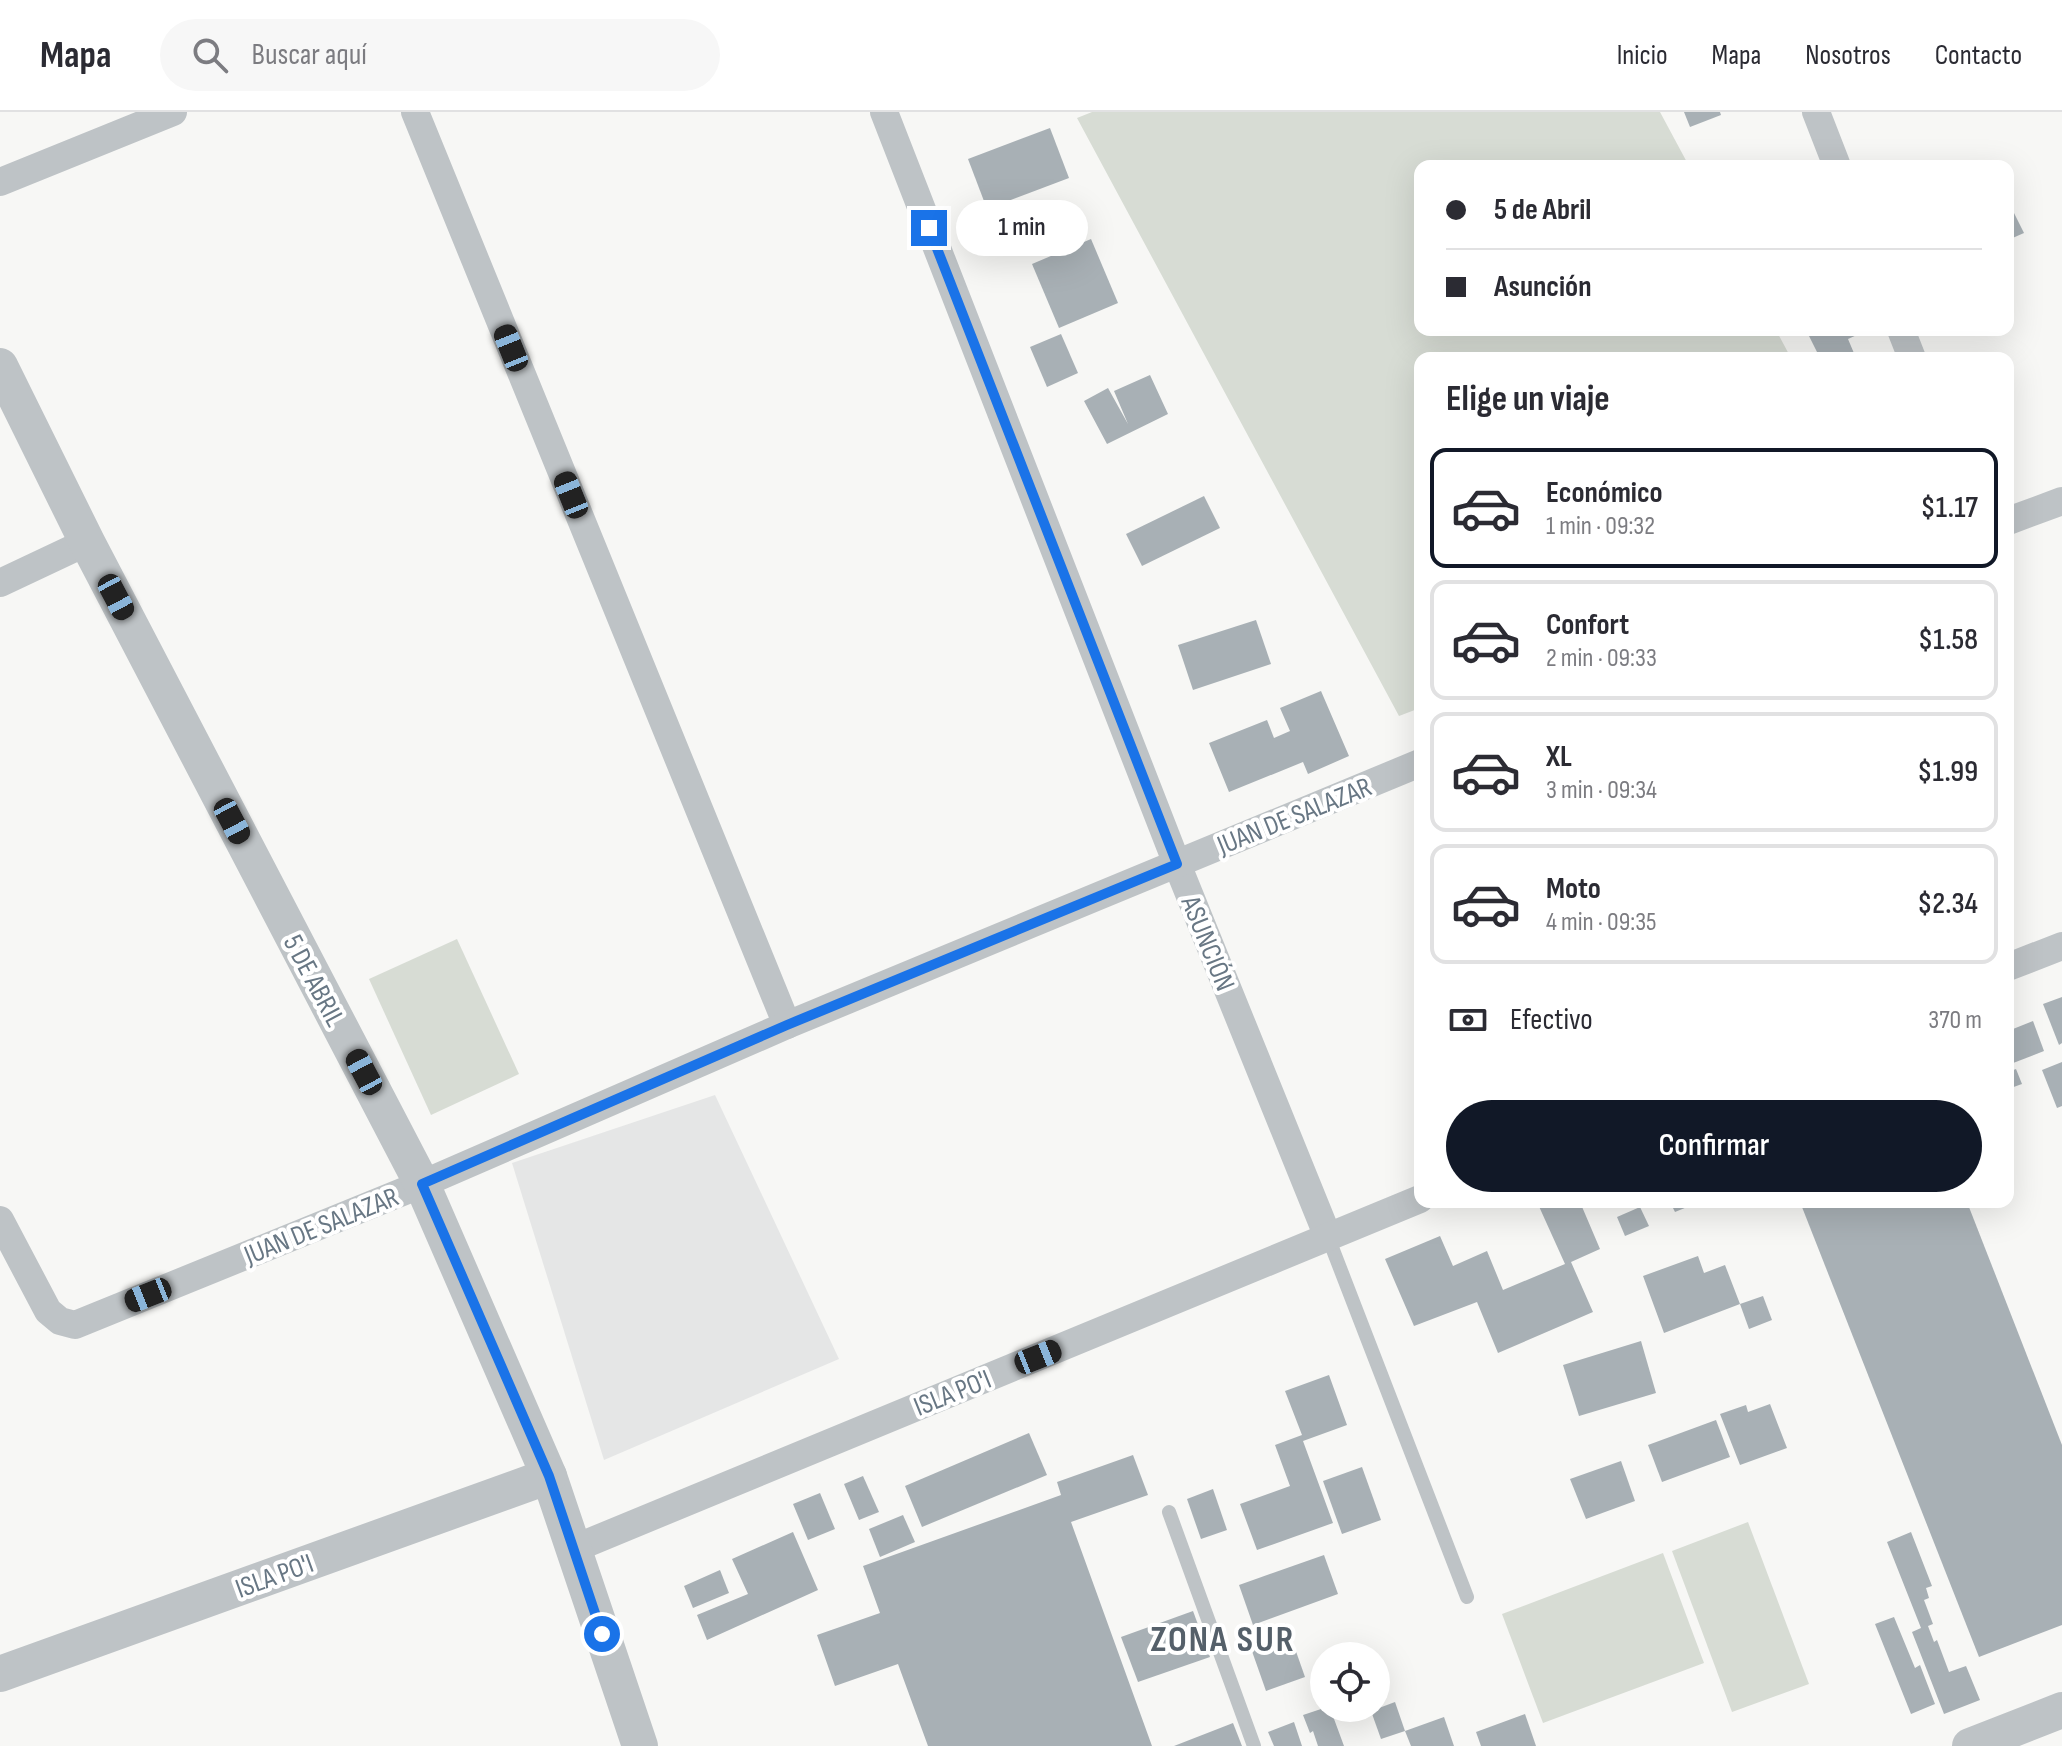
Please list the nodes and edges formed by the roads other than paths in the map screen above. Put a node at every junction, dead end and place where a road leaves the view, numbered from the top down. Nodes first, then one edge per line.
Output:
1 (173, 112) edge
2 (415, 112) edge
3 (884, 112) edge
4 (1816, 112) edge
5 (1835, 160) edge
6 (0, 182) edge
7 (0, 366) edge
8 (2062, 501) edge
9 (2014, 519) edge
10 (87, 542) junction
11 (0, 583) edge
12 (1414, 765) edge
13 (1177, 864) junction
14 (2062, 946) edge
15 (2014, 965) edge
16 (787, 1025) junction
17 (422, 1184) junction
18 (1414, 1201) edge
19 (0, 1220) edge
20 (1328, 1237) junction
21 (549, 1476) junction
22 (1169, 1512) dead end
23 (573, 1549) junction
24 (1467, 1597) dead end
25 (0, 1674) edge
26 (2062, 1710) edge
27 (640, 1746) edge
28 (1254, 1746) edge
29 (1970, 1746) edge

1 - 6 street
2 - 16 street
3 - 13 street, ASUNCIÓN
4 - 5 street
7 - 10 street, 5 DE ABRIL
8 - 9 street
10 - 11 street
10 - 17 street, 5 DE ABRIL
12 - 13 street, JUAN DE SALAZAR
13 - 16 street, JUAN DE SALAZAR
13 - 20 street, ASUNCIÓN
14 - 15 street
16 - 17 street, JUAN DE SALAZAR
17 - 19 street, JUAN DE SALAZAR
17 - 21 street, 5 DE ABRIL
18 - 20 street, ISLA PO'I
20 - 23 street, ISLA PO'I
20 - 24 lane
21 - 23 street, 5 DE ABRIL
21 - 25 street, ISLA PO'I
22 - 28 lane
23 - 27 street, 5 DE ABRIL
26 - 29 street

